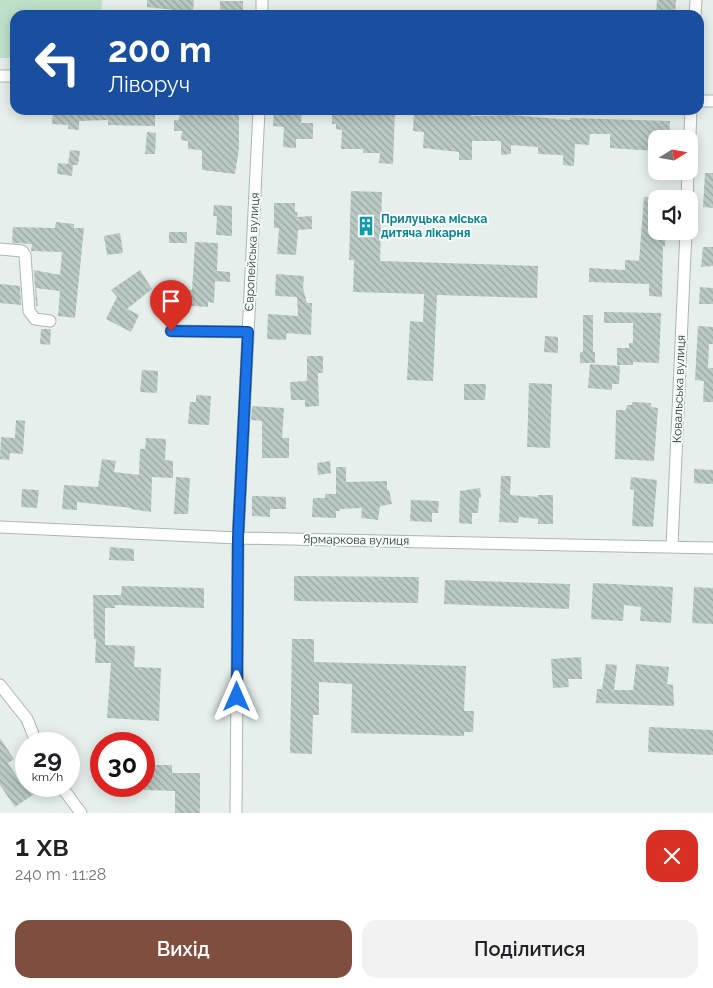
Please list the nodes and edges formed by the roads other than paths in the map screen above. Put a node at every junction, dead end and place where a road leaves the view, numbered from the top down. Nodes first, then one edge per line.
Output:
1 (259, 115) edge
2 (691, 115) edge
3 (690, 130) edge
4 (686, 240) edge
5 (0, 249) edge
6 (50, 321) dead end
7 (171, 331) dead end
8 (248, 332) junction
9 (0, 526) edge
10 (238, 538) junction
11 (672, 546) junction
12 (713, 548) edge
13 (0, 685) edge
14 (32, 732) edge
15 (69, 797) edge
16 (81, 813) edge
17 (236, 813) edge

1 - 8 street, Європейська вулиця
2 - 3 street
4 - 11 street, Ковальська вулиця
5 - 6 street
7 - 8 street
8 - 10 street, Європейська вулиця
9 - 10 street, Ярмаркова вулиця
10 - 11 street, Ярмаркова вулиця
10 - 17 street, Європейська вулиця
11 - 12 street, Ярмаркова вулиця
13 - 14 street
15 - 16 street

